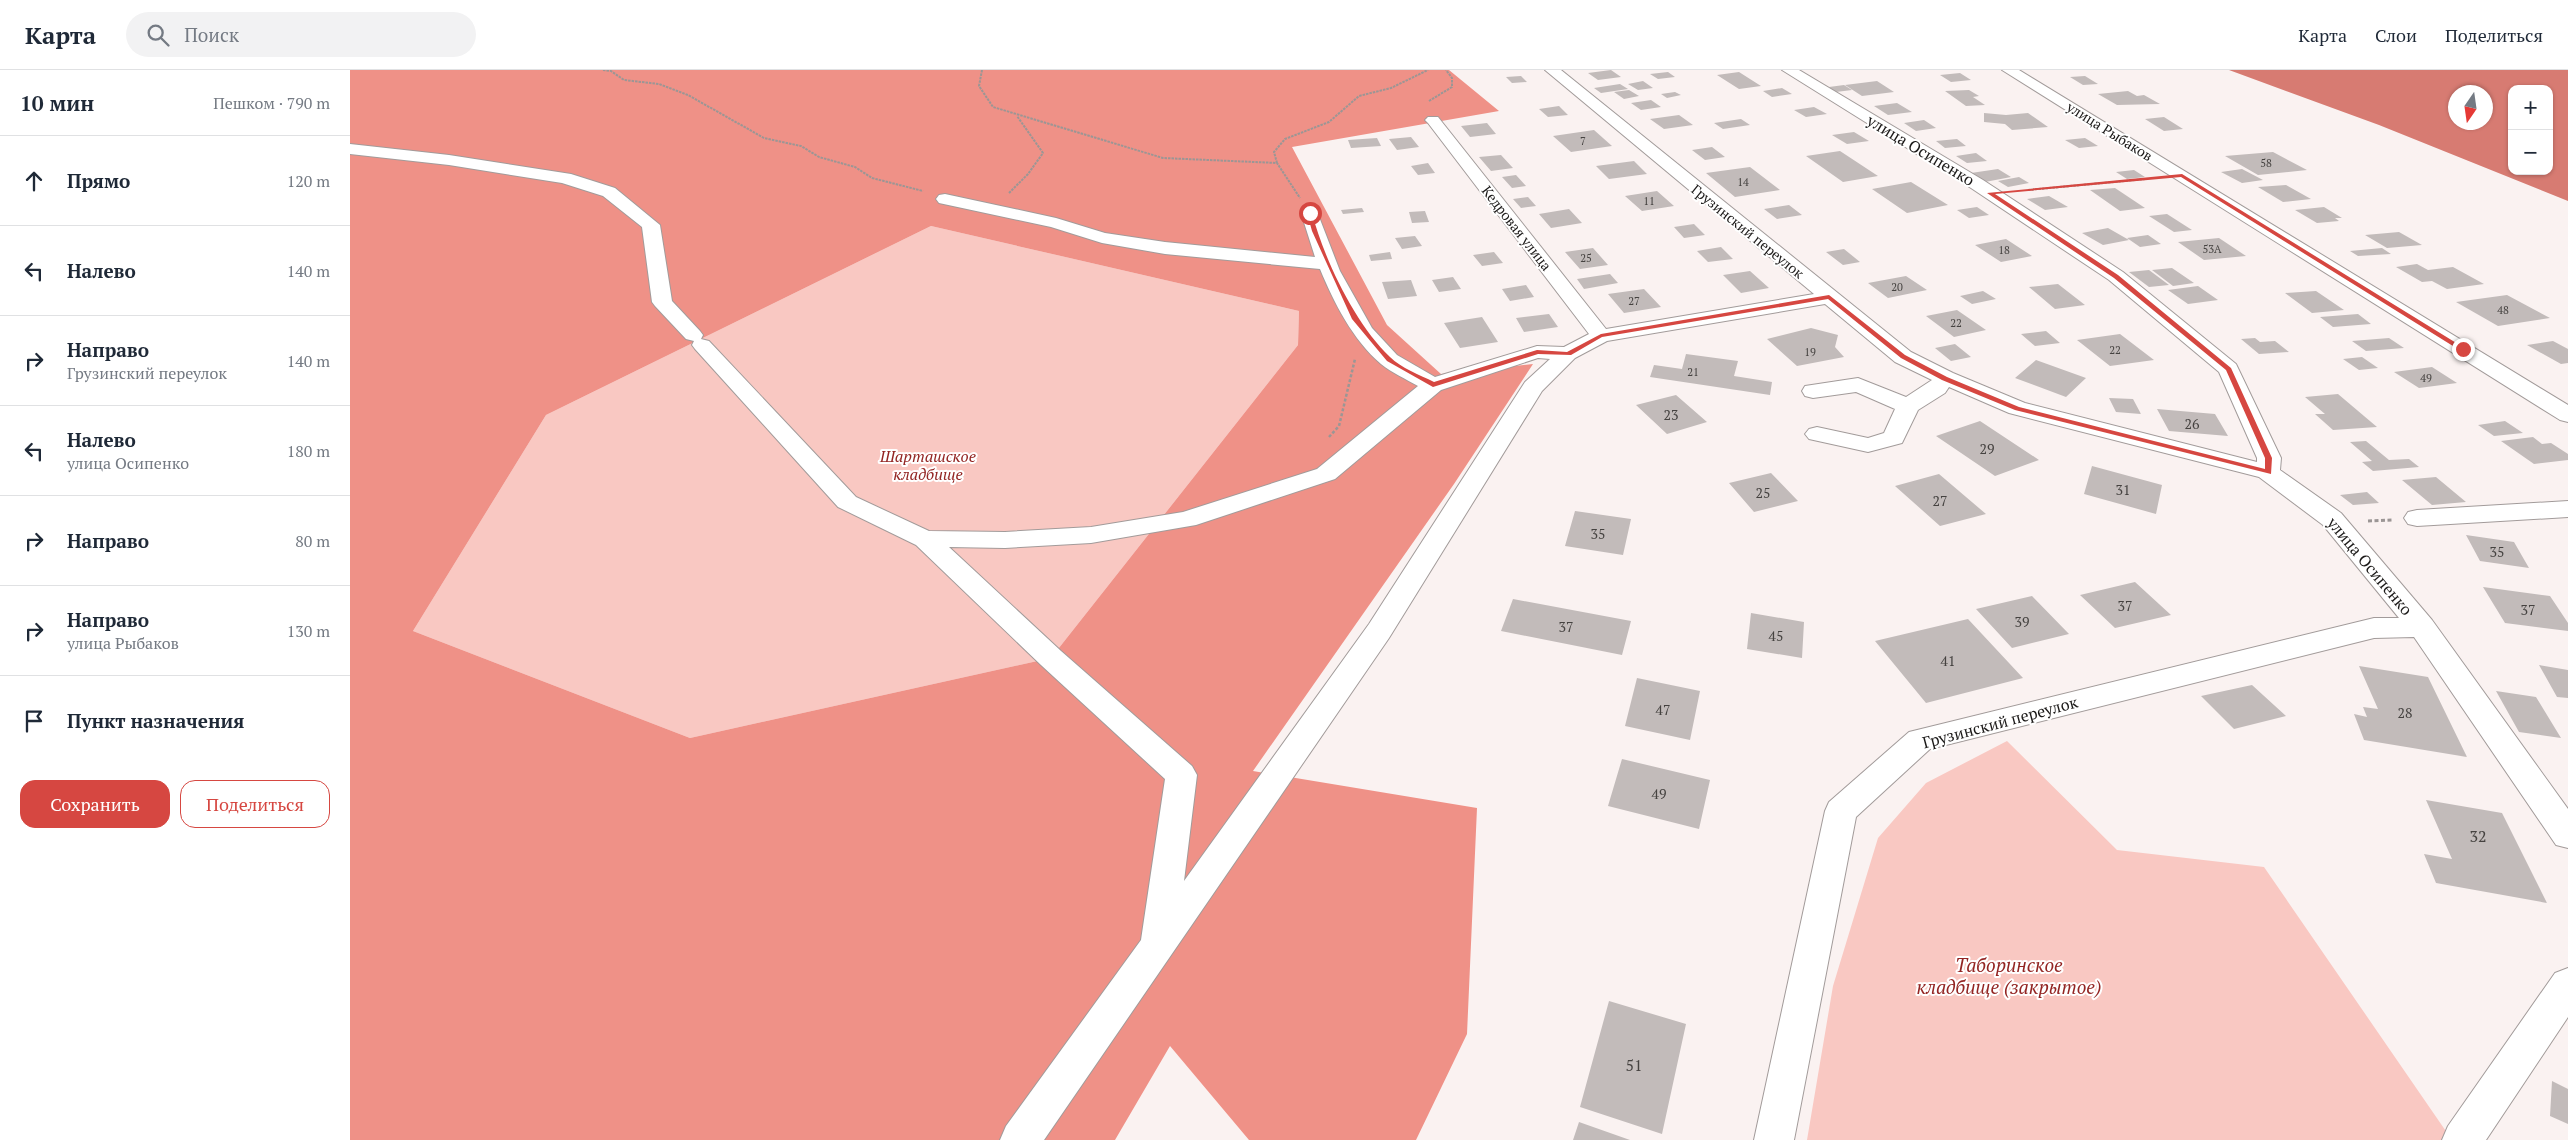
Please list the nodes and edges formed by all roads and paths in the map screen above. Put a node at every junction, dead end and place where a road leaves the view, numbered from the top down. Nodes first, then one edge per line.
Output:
1 (604, 70) edge
2 (982, 70) edge
3 (1428, 70) edge
4 (1446, 70) edge
5 (1552, 70) edge
6 (1789, 70) edge
7 (2009, 70) edge
8 (1016, 114) junction
9 (1433, 120) joint
10 (350, 149) edge
11 (1277, 163) junction
12 (2182, 175) junction
13 (1990, 193) junction
14 (945, 199) joint
15 (1310, 213) joint
16 (1016, 216) junction
17 (1329, 264) junction
18 (1829, 297) junction
19 (1362, 328) junction
20 (1601, 336) junction
21 (1568, 354) junction
22 (1945, 378) junction
23 (1433, 385) junction
24 (1813, 391) dead end
25 (1908, 406) junction
26 (2568, 415) edge
27 (1817, 434) dead end
28 (1326, 440) dead end
29 (2268, 472) junction
30 (2568, 509) edge
31 (2418, 518) joint
32 (2336, 524) junction
33 (925, 540) junction
34 (2422, 628) junction
35 (2568, 835) edge
36 (1159, 944) junction
37 (2568, 985) edge
38 (1020, 1140) edge
39 (1774, 1140) edge
40 (2462, 1140) edge

1 - 14 path
2 - 8 path
3 - 11 path
4 - 9 path
5 - 18 street, Грузинский переулок
6 - 13 street, улица Осипенко
7 - 12 street, улица Рыбаков
8 - 11 path
8 - 16 path
9 - 20 street, Кедровая улица
10 - 33 street
11 - 15 path
12 - 13 path
12 - 26 street, улица Рыбаков
13 - 29 street, улица Осипенко
14 - 16 street
15 - 17 street
16 - 17 street
17 - 19 street
18 - 20 street
18 - 22 street, Грузинский переулок
19 - 23 street
19 - 28 path
20 - 21 street
21 - 23 street
21 - 36 street
22 - 25 street
22 - 29 street, Грузинский переулок
23 - 33 street
24 - 25 street
25 - 27 street
29 - 32 street, улица Осипенко
30 - 31 street
31 - 32 path
32 - 34 street, улица Осипенко
33 - 36 street
34 - 35 street, улица Осипенко
34 - 39 street, Грузинский переулок
36 - 38 street
37 - 40 street

